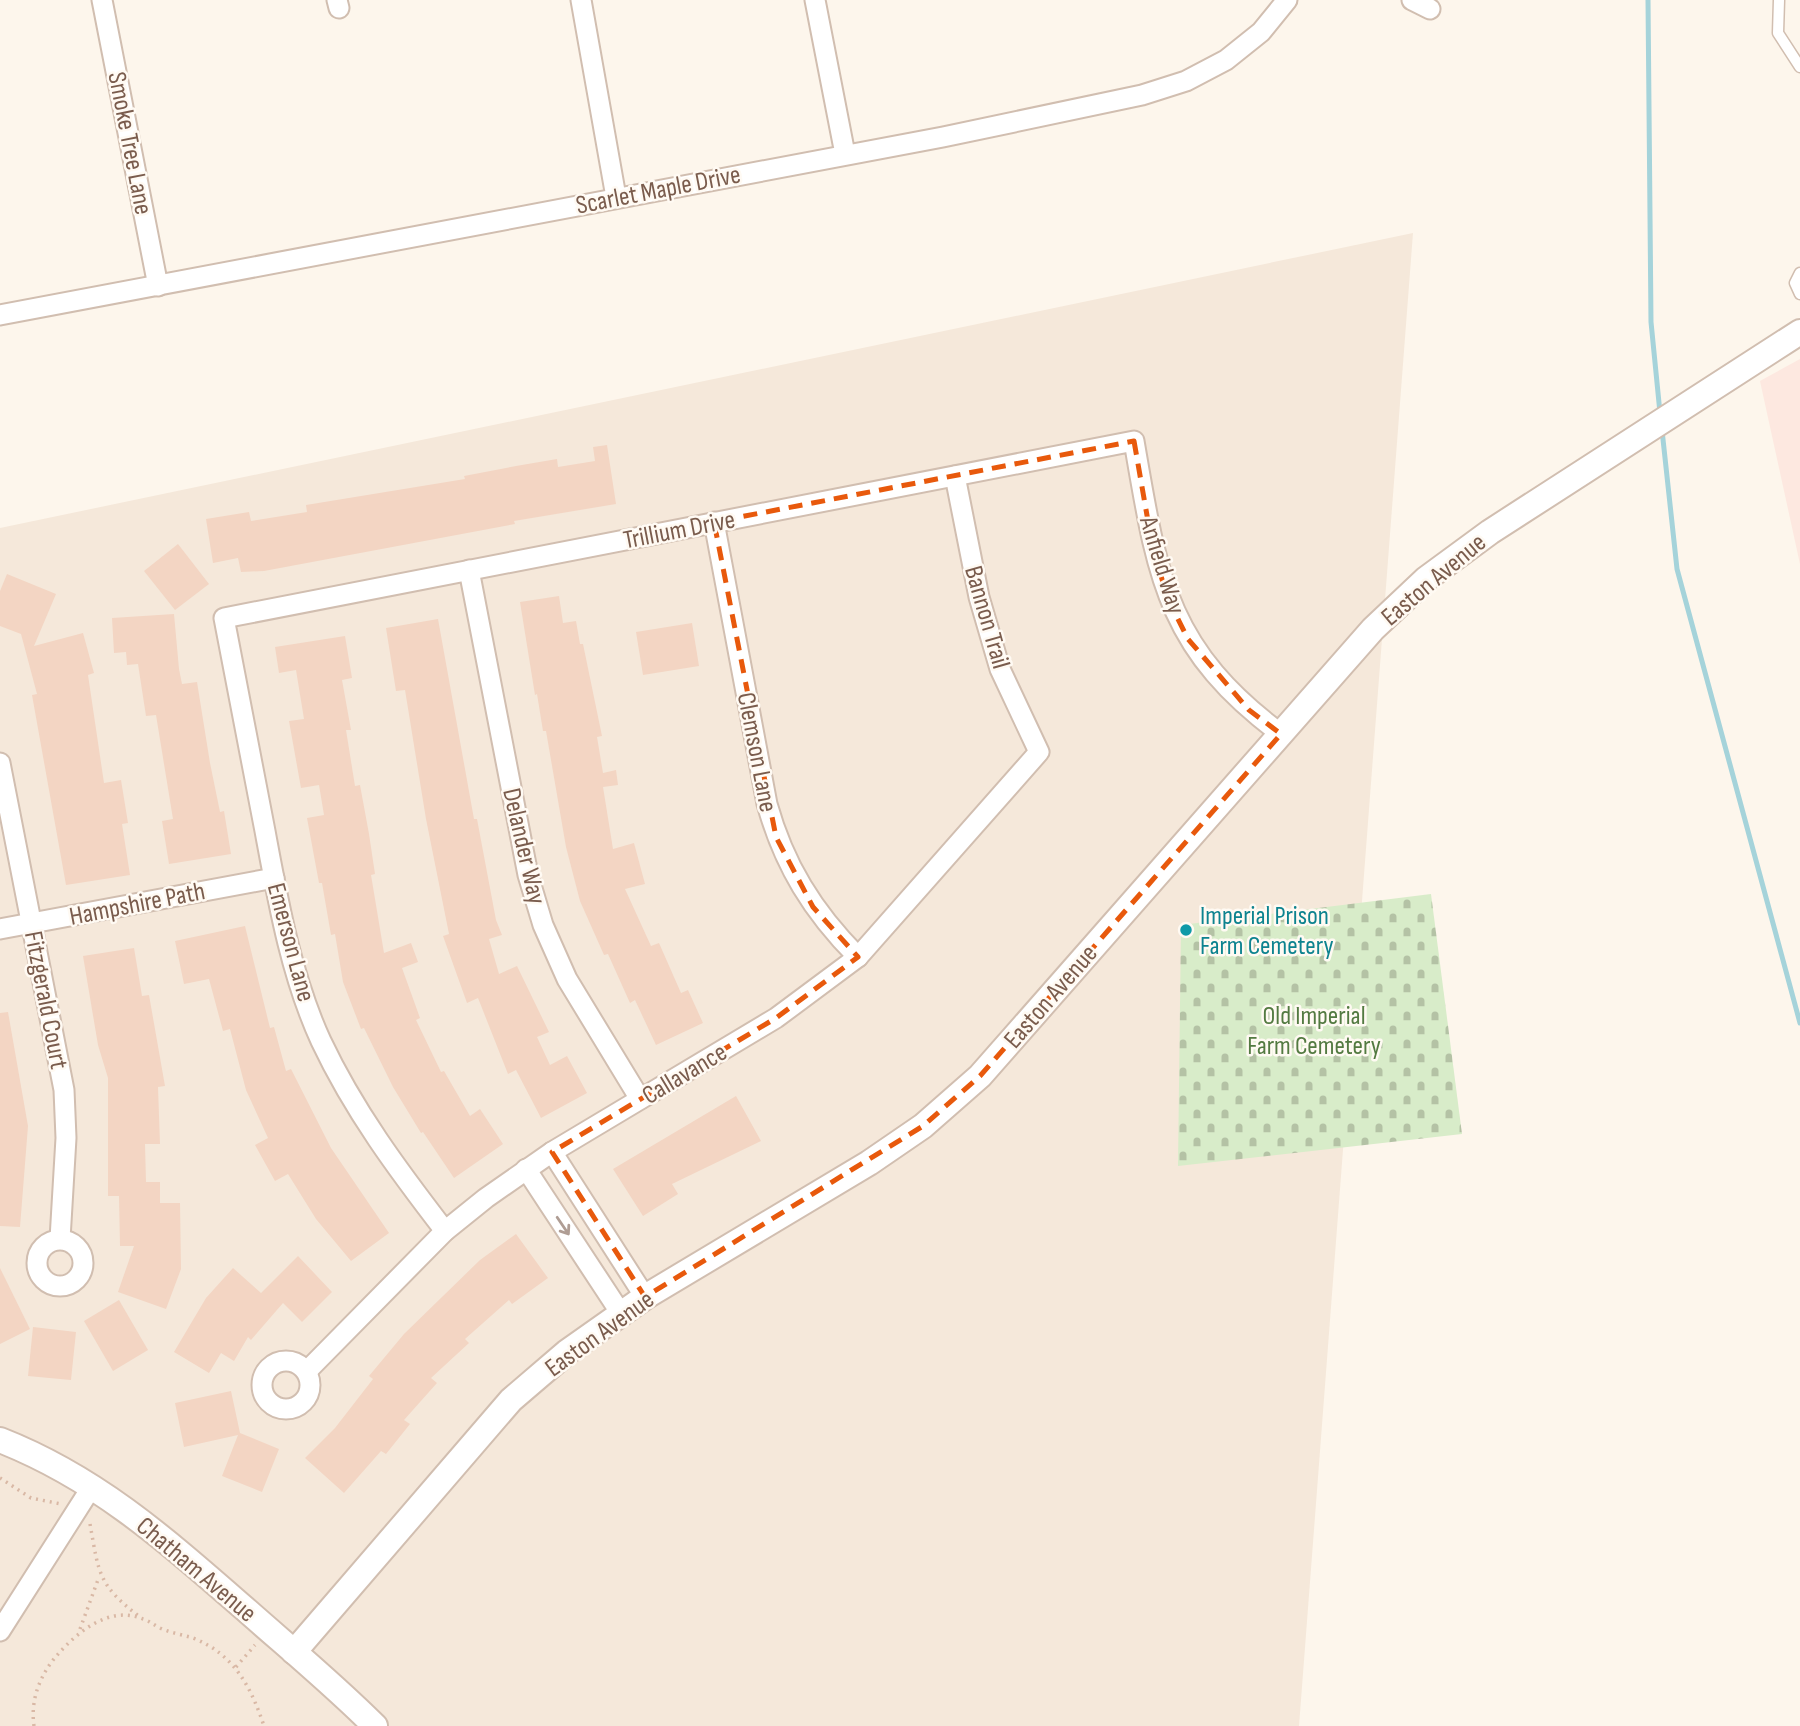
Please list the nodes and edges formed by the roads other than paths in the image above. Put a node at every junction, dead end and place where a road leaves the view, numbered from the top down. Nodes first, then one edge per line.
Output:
1 (102, 0) edge
2 (581, 0) edge
3 (815, 0) edge
4 (1287, 0) edge
5 (1779, 0) edge
6 (1800, 67) edge
7 (845, 154) junction
8 (616, 197) junction
9 (1800, 273) edge
10 (158, 286) junction
11 (1800, 293) edge
12 (0, 315) edge
13 (1800, 332) edge
14 (1134, 441) joint
15 (955, 476) junction
16 (714, 523) junction
17 (469, 570) junction
18 (224, 618) joint
19 (1281, 734) junction
20 (1040, 752) joint
21 (0, 764) edge
22 (274, 878) junction
23 (32, 923) junction
24 (0, 929) edge
25 (858, 957) junction
26 (640, 1099) junction
27 (552, 1152) junction
28 (526, 1169) junction
29 (445, 1231) junction
30 (60, 1239) dead end
31 (645, 1297) junction
32 (621, 1312) junction
33 (307, 1371) dead end
34 (0, 1440) edge
35 (91, 1488) junction
36 (0, 1631) edge
37 (294, 1652) junction
38 (375, 1726) edge

1 - 10 street, Smoke Tree Lane
2 - 8 street
3 - 7 street
4 - 7 street, Scarlet Maple Drive
5 - 6 lane
7 - 8 street, Scarlet Maple Drive
8 - 10 street, Scarlet Maple Drive
9 - 11 lane
10 - 12 street, Scarlet Maple Drive
13 - 19 street, Easton Avenue
14 - 15 street, Trillium Drive
14 - 19 street, Anfield Way
15 - 16 street, Trillium Drive
15 - 20 street, Bannon Trail
16 - 17 street, Trillium Drive
16 - 25 street, Clemson Lane
17 - 18 street, Trillium Drive
17 - 26 street, Delander Way
18 - 22 street, Emerson Lane
19 - 31 street, Easton Avenue
20 - 25 street, Callavance
21 - 23 street, Fitzgerald Court
22 - 23 street, Hampshire Path
22 - 29 street, Emerson Lane
23 - 24 street, Hampshire Path
23 - 30 street, Fitzgerald Court
25 - 26 street, Callavance
26 - 27 street, Callavance
27 - 28 street, Callavance
27 - 31 street
28 - 29 street, Callavance
28 -> 32 street
29 - 33 street, Callavance
31 - 32 street, Easton Avenue
32 - 37 street, Easton Avenue
34 - 35 street, Chatham Avenue
35 - 36 street
35 - 37 street, Chatham Avenue
37 - 38 street, Chatham Avenue

